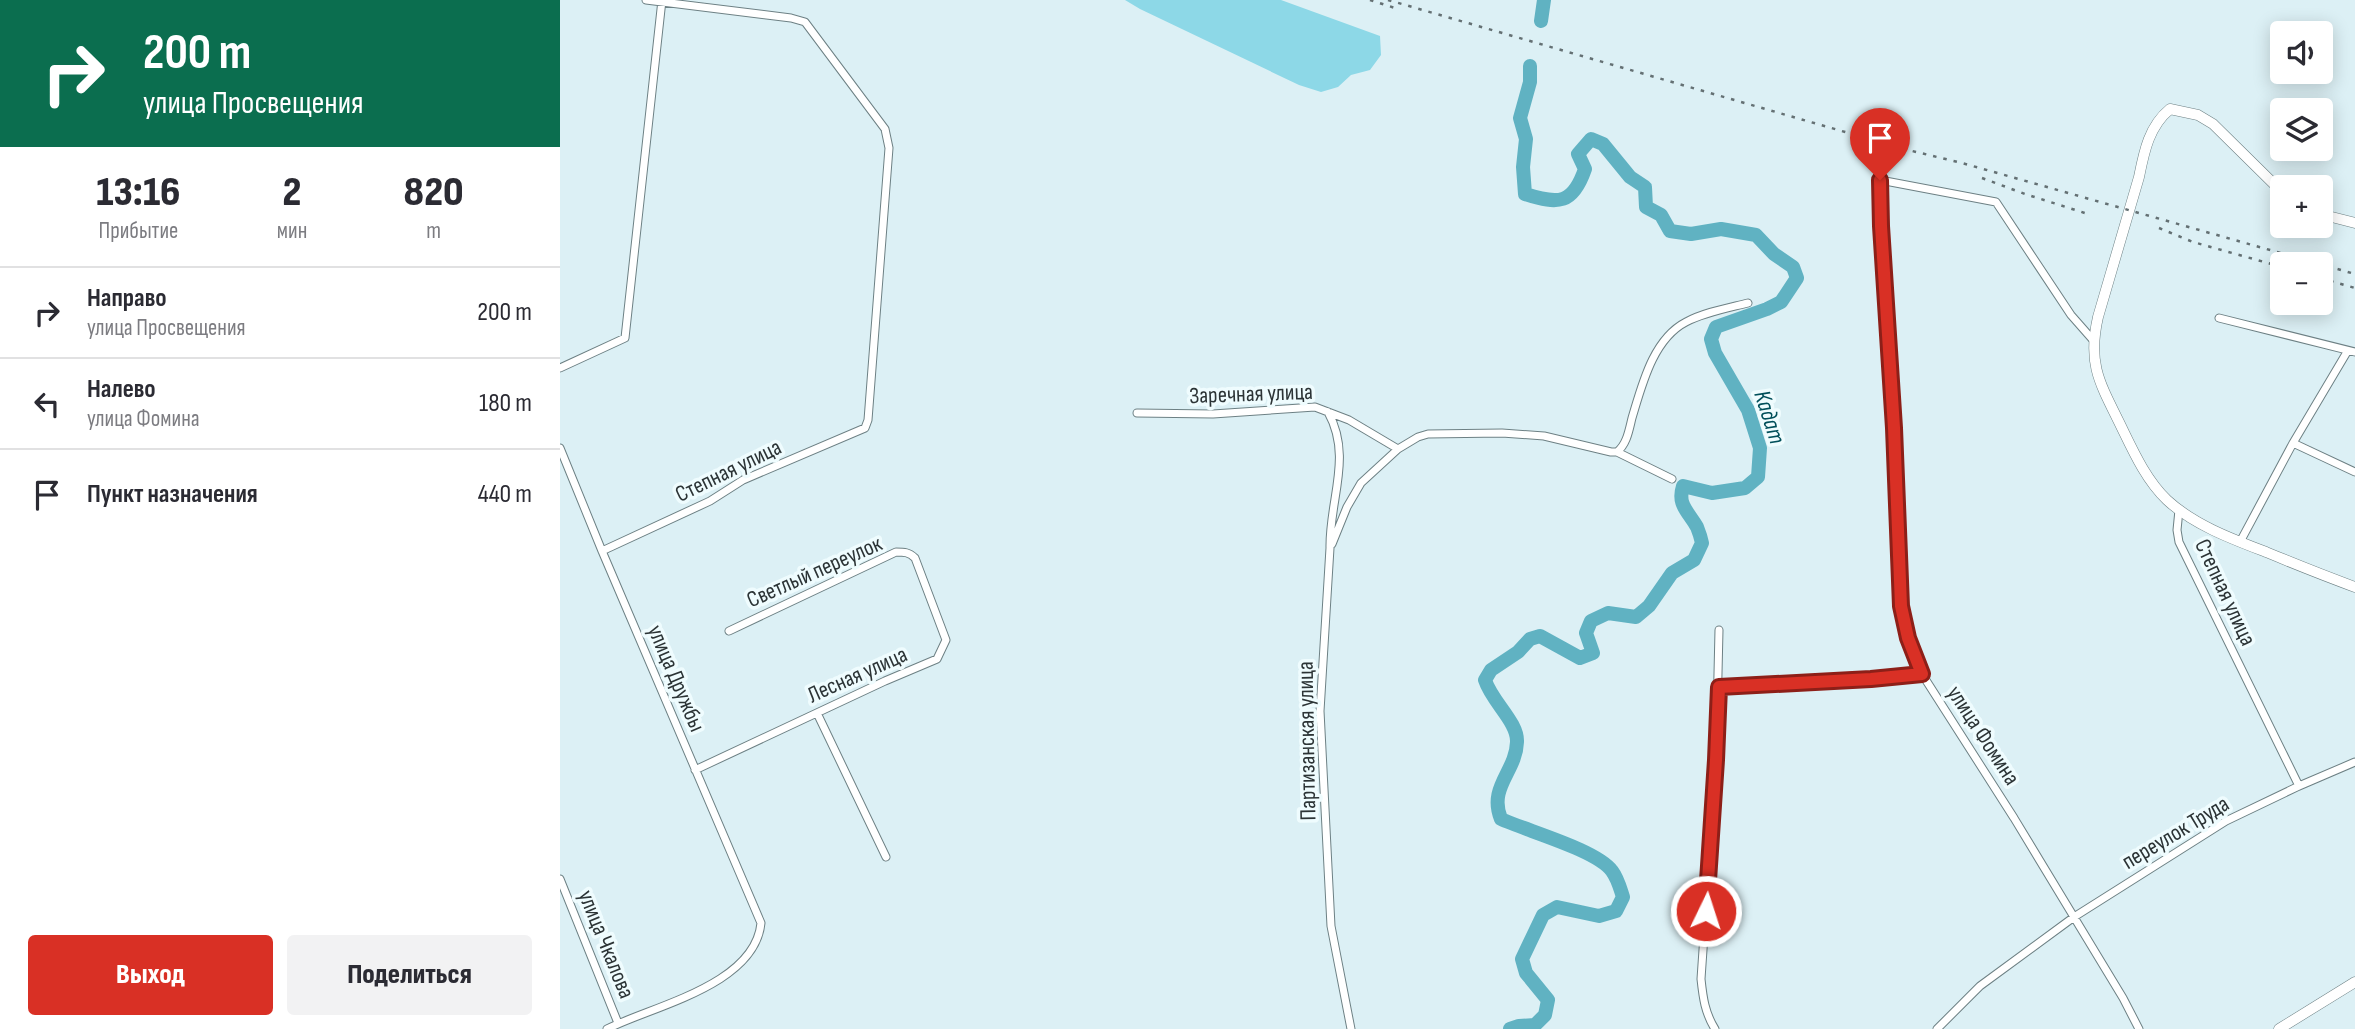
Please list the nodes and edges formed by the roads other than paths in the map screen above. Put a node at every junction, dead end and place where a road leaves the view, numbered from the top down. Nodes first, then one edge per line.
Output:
1 (646, 0) edge
2 (662, 1) edge
3 (2270, 180) edge
4 (2333, 217) edge
5 (2355, 223) edge
6 (1748, 303) dead end
7 (2219, 318) dead end
8 (2093, 340) junction
9 (2351, 352) edge
10 (560, 368) edge
11 (1328, 412) junction
12 (1137, 413) dead end
13 (2293, 443) junction
14 (560, 447) edge
15 (1398, 449) junction
16 (1617, 452) junction
17 (2355, 472) edge
18 (1672, 479) dead end
19 (2179, 510) junction
20 (2240, 542) junction
21 (1330, 548) junction
22 (602, 551) junction
23 (915, 558) joint
24 (2355, 587) edge
25 (1719, 630) dead end
26 (729, 631) dead end
27 (1922, 674) junction
28 (1719, 687) junction
29 (817, 713) junction
30 (2355, 762) edge
31 (695, 770) junction
32 (2298, 786) junction
33 (886, 857) dead end
34 (560, 879) edge
35 (2074, 917) junction
36 (2355, 982) edge
37 (618, 1023) junction
38 (607, 1029) edge
39 (1351, 1029) edge
40 (1715, 1029) edge
41 (1937, 1029) edge
42 (2139, 1029) edge
43 (2279, 1029) edge

1 - 2 street
2 - 10 street
2 - 22 street, Степная улица
3 - 8 street, Степная улица
4 - 5 street
6 - 16 street
7 - 9 street
8 - 19 street, Степная улица
8 - 27 street, улица Фомина
9 - 13 street
11 - 12 street, Заречная улица
11 - 15 street, Заречная улица
11 - 21 street, Партизанская улица
13 - 17 street
13 - 20 street
14 - 22 street, улица Дружбы
15 - 16 street
15 - 21 street
16 - 18 street
19 - 20 street
19 - 32 street, Степная улица
20 - 24 street
21 - 39 street, Партизанская улица
22 - 31 street, улица Дружбы
23 - 26 street, Светлый переулок
23 - 29 street, Лесная улица
25 - 28 street
27 - 28 street
27 - 35 street, улица Фомина
28 - 40 street
29 - 31 street, Лесная улица
29 - 33 street
30 - 32 street
31 - 37 street, улица Дружбы
32 - 35 street, переулок Труда
34 - 37 street, улица Чкалова
35 - 41 street, переулок Труда
35 - 42 street, улица Фомина
36 - 43 street
37 - 38 street

